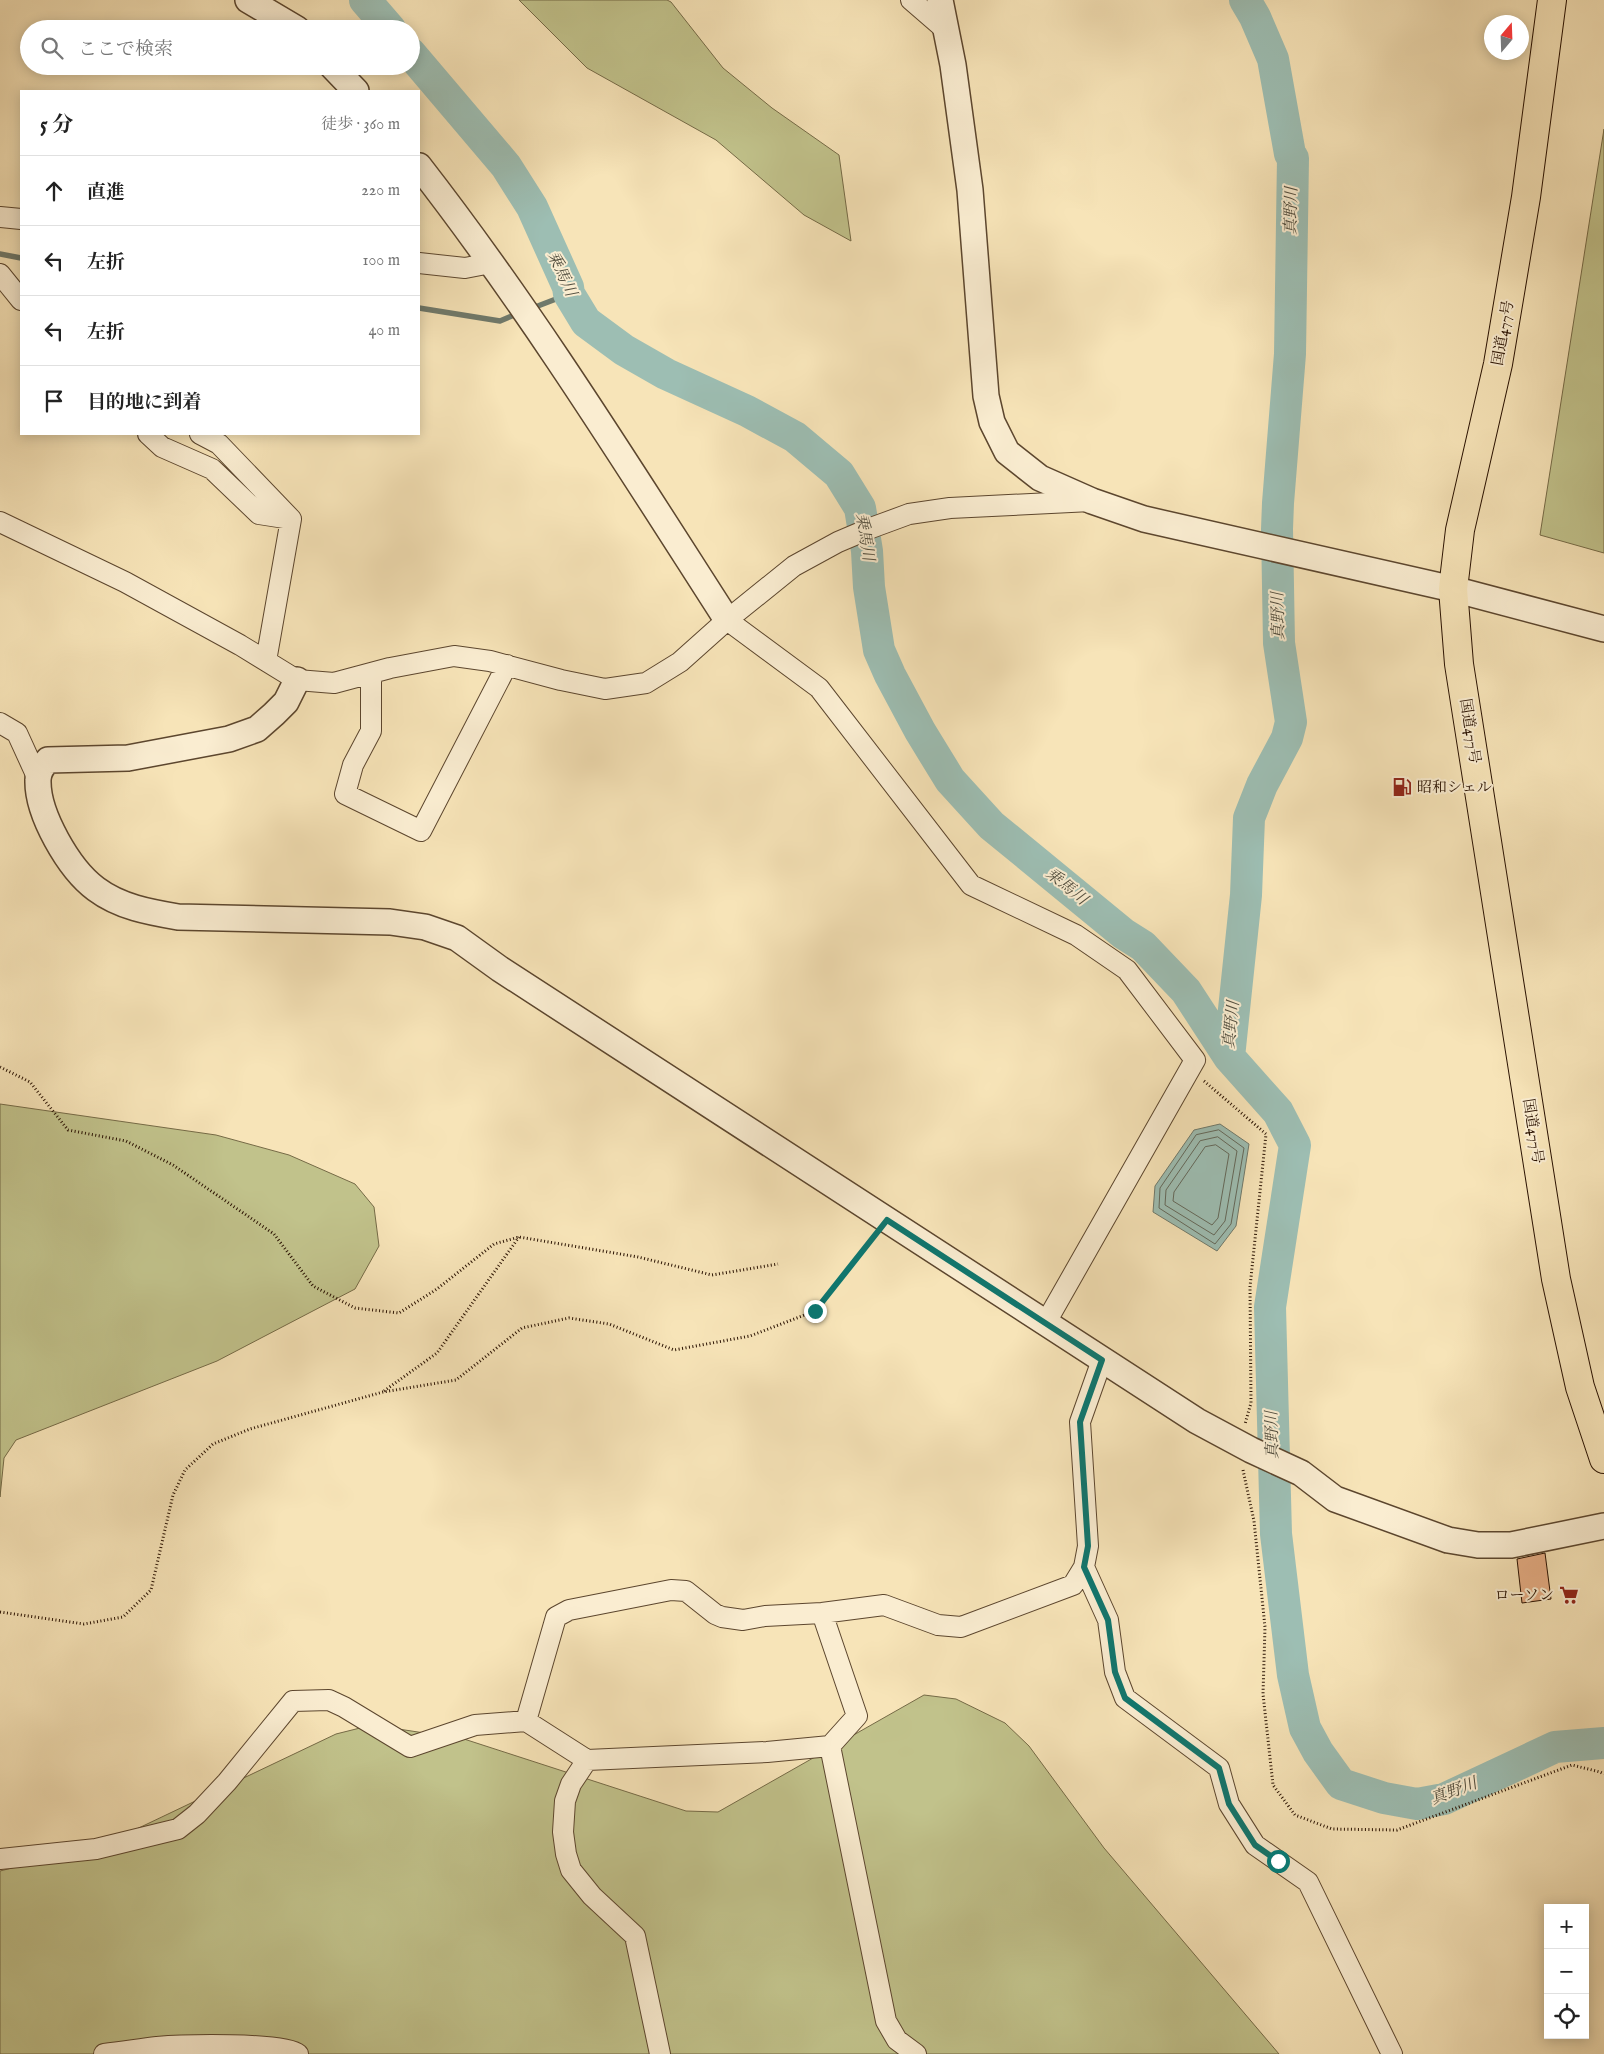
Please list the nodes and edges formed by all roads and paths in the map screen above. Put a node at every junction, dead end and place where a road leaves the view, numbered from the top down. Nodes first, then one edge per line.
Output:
1 (248, 0) edge
2 (911, 0) edge
3 (940, 0) edge
4 (1536, 0) edge
5 (1552, 0) edge
6 (282, 20) edge
7 (1549, 31) junction
8 (948, 32) junction
9 (341, 75) edge
10 (355, 90) edge
11 (420, 167) edge
12 (0, 217) edge
13 (20, 219) edge
14 (491, 263) junction
15 (420, 264) edge
16 (0, 274) edge
17 (20, 299) edge
18 (149, 435) edge
19 (202, 435) edge
20 (1092, 501) junction
21 (291, 518) junction
22 (0, 522) edge
23 (1453, 589) junction
24 (727, 620) junction
25 (1604, 629) edge
26 (266, 661) junction
27 (507, 665) junction
28 (371, 673) junction
29 (297, 680) junction
30 (0, 723) edge
31 (38, 779) junction
32 (0, 1067) edge
33 (1190, 1069) junction
34 (887, 1220) junction
35 (519, 1237) junction
36 (778, 1264) dead end
37 (1045, 1324) junction
38 (1102, 1360) junction
39 (383, 1392) junction
40 (1246, 1448) junction
41 (1604, 1459) edge
42 (1604, 1526) edge
43 (1084, 1567) junction
44 (0, 1612) edge
45 (822, 1613) junction
46 (526, 1721) junction
47 (830, 1746) junction
48 (587, 1760) junction
49 (1604, 1774) edge
50 (0, 1859) edge
51 (104, 2054) edge
52 (298, 2054) edge
53 (660, 2054) edge
54 (916, 2054) edge
55 (1392, 2054) edge

1 - 6 street
2 - 8 street
3 - 8 street
4 - 7 street
5 - 7 highway, 国道477号
7 - 23 highway, 国道477号
8 - 20 street
9 - 10 street
11 - 14 street
12 - 13 street
14 - 15 street
14 - 24 street
16 - 17 street
18 - 21 street
19 - 21 street
20 - 23 street
20 - 24 street
21 - 26 street
22 - 26 street
23 - 25 street
23 - 41 highway, 国道477号
24 - 27 street
24 - 33 street
26 - 29 street
27 - 28 street
27 - 28 street
28 - 29 street
29 - 31 street
30 - 31 street
31 - 34 street
32 - 35 path
33 - 37 street
33 - 40 path
34 - 37 street
34 - 39 path
35 - 36 path
35 - 39 path
37 - 38 street
38 - 40 street
38 - 43 street
39 - 44 path
40 - 42 street
40 - 49 path
43 - 45 street
43 - 55 street
45 - 46 street
45 - 47 street
46 - 48 street
46 - 50 street
47 - 48 street
47 - 54 street
48 - 53 street
51 - 52 street

